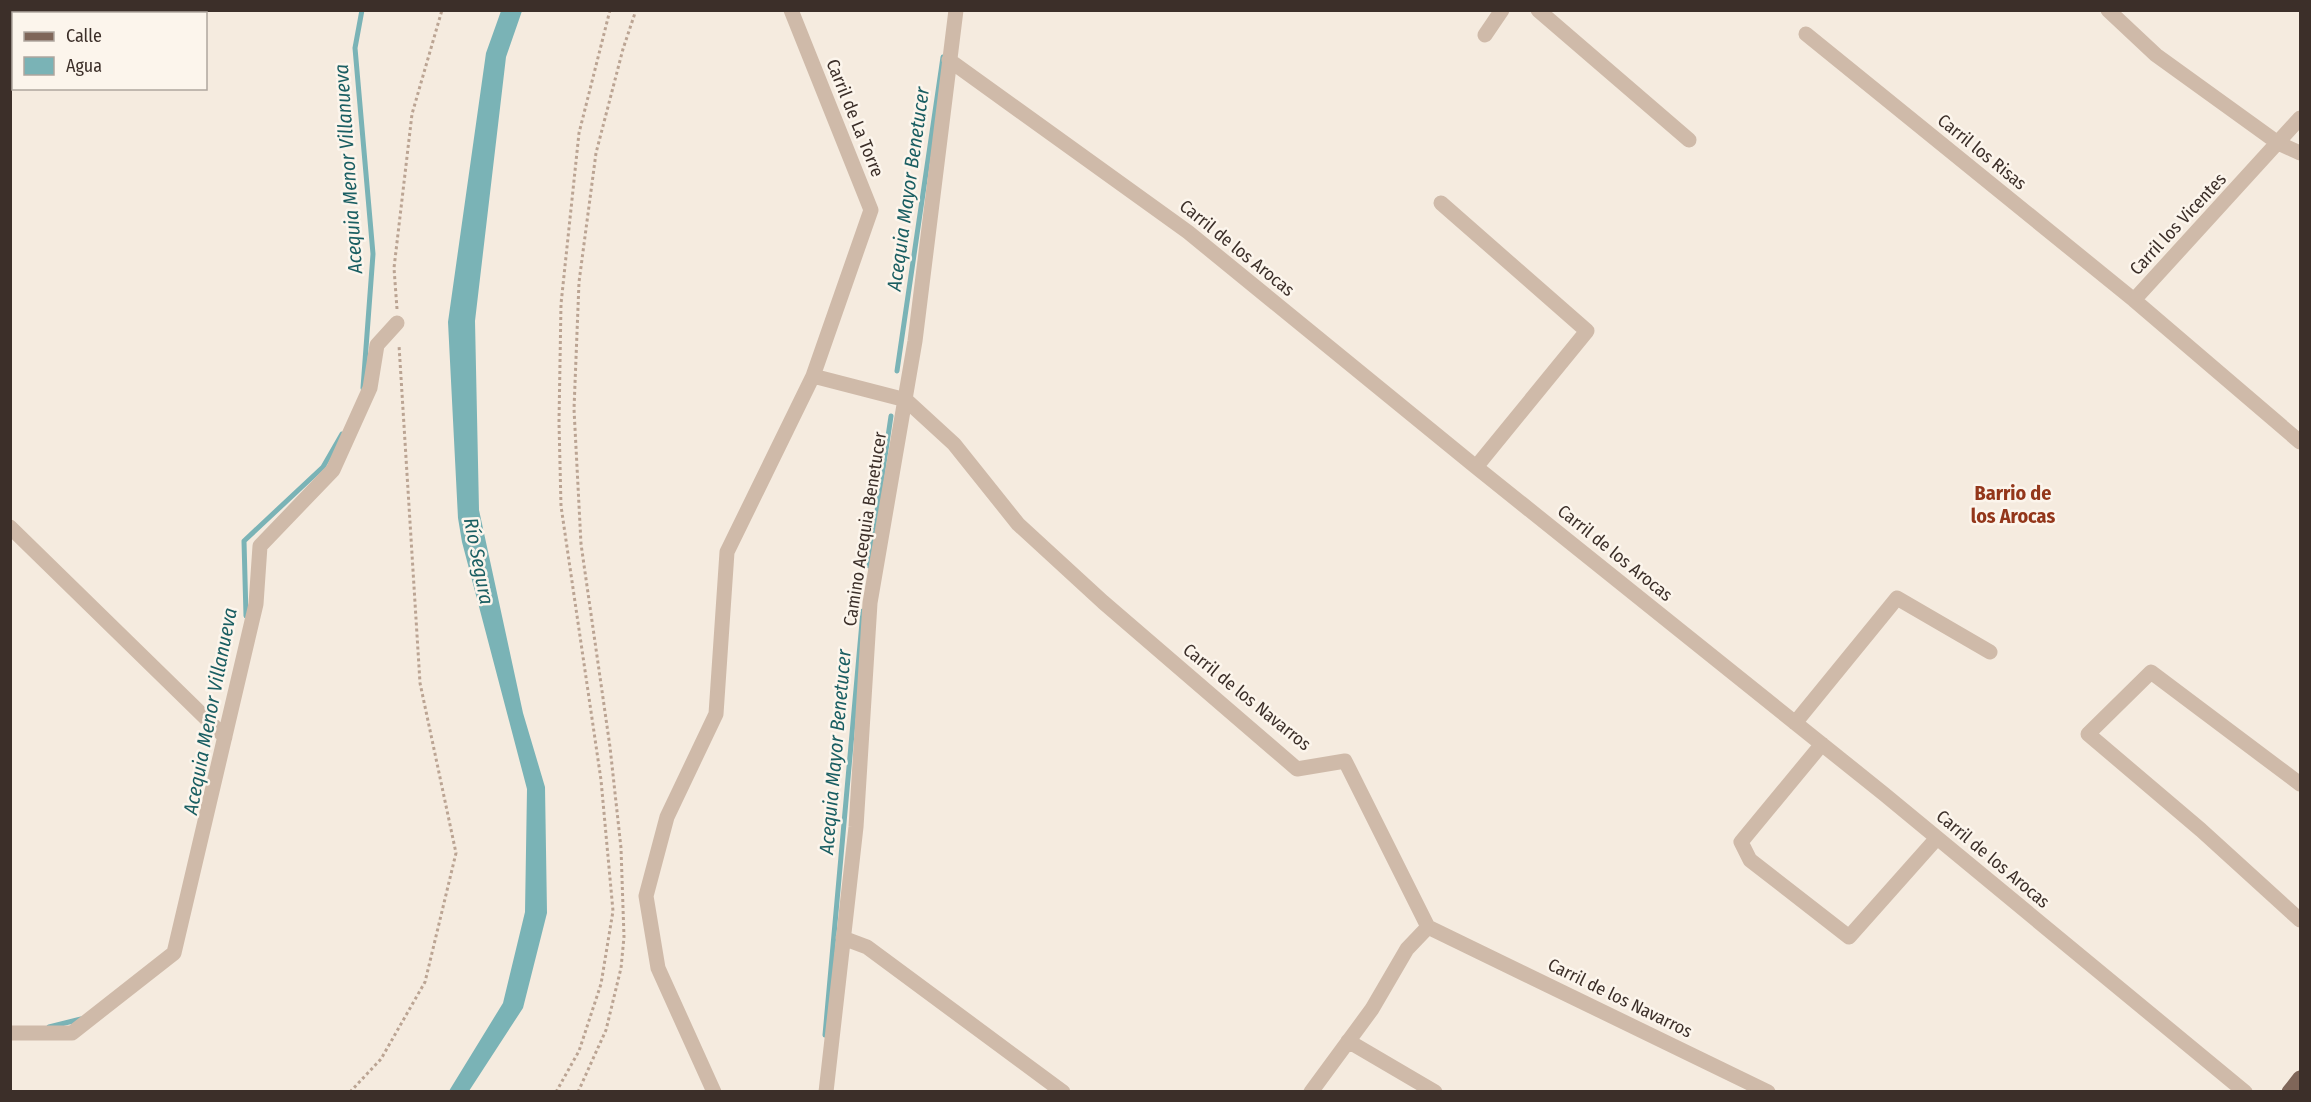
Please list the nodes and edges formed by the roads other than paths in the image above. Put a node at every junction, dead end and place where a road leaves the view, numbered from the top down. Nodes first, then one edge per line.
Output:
1 (791, 10) edge
2 (956, 10) edge
3 (1502, 10) edge
4 (1538, 10) edge
5 (2109, 10) edge
6 (1806, 34) dead end
7 (1485, 35) dead end
8 (949, 60) junction
9 (2301, 118) edge
10 (1689, 140) dead end
11 (2278, 143) junction
12 (2301, 153) edge
13 (1441, 203) dead end
14 (2134, 300) junction
15 (397, 323) road end
16 (813, 376) junction
17 (906, 400) junction
18 (2301, 442) edge
19 (1476, 467) junction
20 (10, 526) edge
21 (1990, 652) dead end
22 (1795, 723) junction
23 (225, 737) junction
24 (1822, 744) junction
25 (2301, 784) edge
26 (1937, 838) junction
27 (2301, 920) edge
28 (1428, 927) junction
29 (843, 938) junction
30 (10, 1033) edge
31 (1348, 1041) junction
32 (2301, 1078) edge
33 (714, 1092) edge
34 (826, 1092) edge
35 (1063, 1092) edge
36 (1311, 1092) edge
37 (1435, 1092) edge
38 (1768, 1092) edge
39 (2245, 1092) edge
40 (2289, 1092) edge

1 - 16 street, Carril de La Torre
2 - 8 street, Camino Acequia Benetucer
3 - 7 street
4 - 10 street
5 - 11 street
6 - 14 street, Carril los Risas
8 - 17 street, Camino Acequia Benetucer
8 - 19 street, Carril de los Arocas
9 - 11 street, Carril los Vicentes
11 - 12 street
11 - 14 street, Carril los Vicentes
13 - 19 street
14 - 18 street, Carril los Vicentes
15 - 23 street
16 - 17 street, Carril de los Navarros
16 - 33 street, Carril de La Torre
17 - 28 street, Carril de los Navarros
17 - 29 street, Camino Acequia Benetucer
19 - 22 street, Carril de los Arocas
20 - 23 street
21 - 22 street
22 - 24 street, Carril de los Arocas
23 - 30 street
24 - 26 street, Carril de los Arocas
24 - 26 street
25 - 27 street
26 - 39 street, Carril de los Arocas
28 - 31 street
28 - 38 street, Carril de los Navarros
29 - 34 street, Camino Acequia Benetucer
29 - 35 street
31 - 36 street
31 - 37 street
32 - 40 main road

